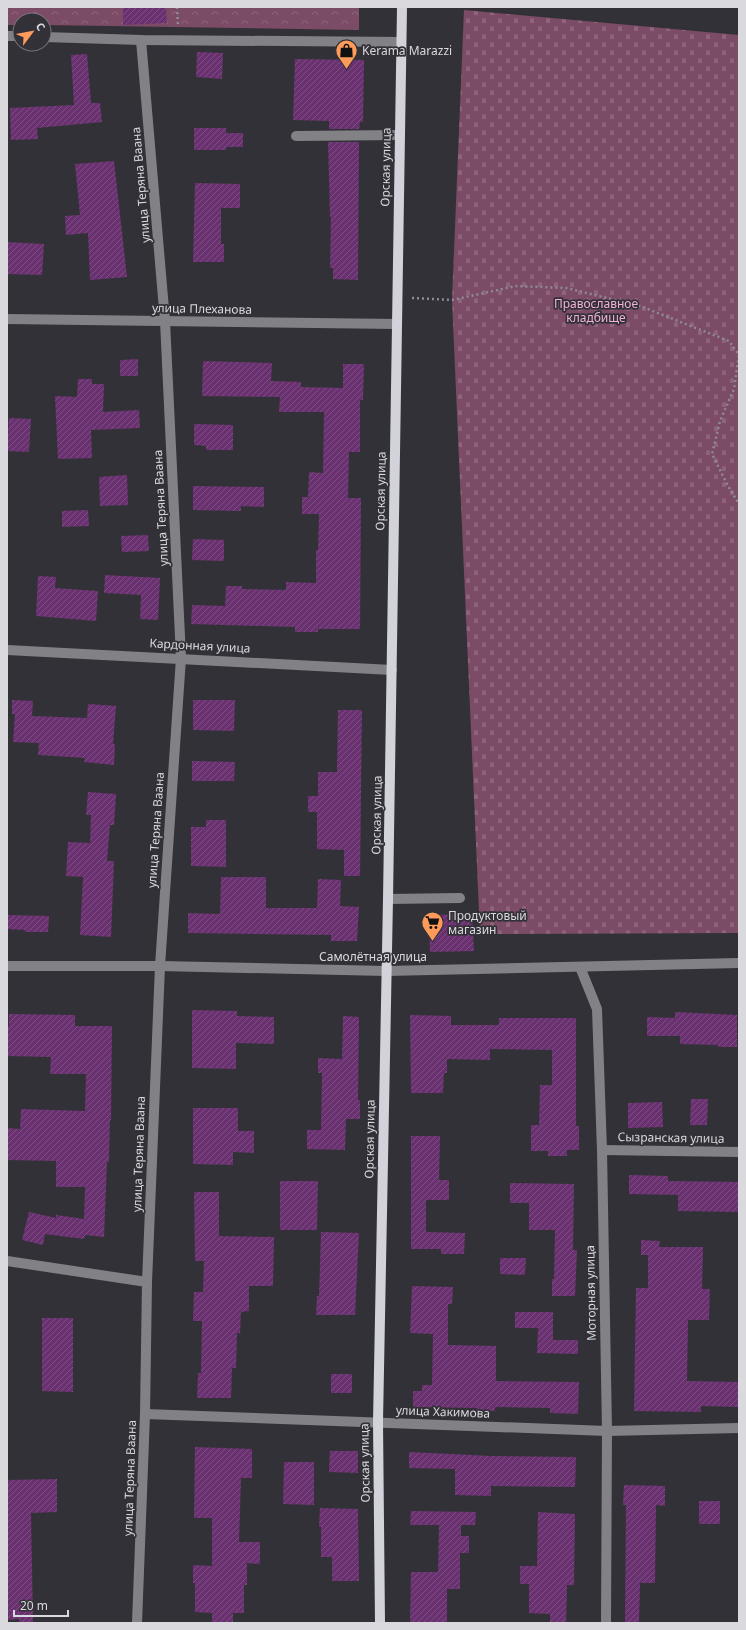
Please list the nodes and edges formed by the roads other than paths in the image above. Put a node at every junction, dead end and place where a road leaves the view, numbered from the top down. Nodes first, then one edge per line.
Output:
1 (402, 7) edge
2 (52, 37) edge
3 (141, 40) junction
4 (401, 42) junction
5 (400, 135) junction
6 (296, 136) dead end
7 (7, 320) edge
8 (165, 322) junction
9 (397, 324) junction
10 (7, 650) edge
11 (181, 658) junction
12 (392, 670) junction
13 (460, 898) dead end
14 (388, 899) junction
15 (739, 963) edge
16 (7, 966) edge
17 (160, 966) junction
18 (580, 967) junction
19 (386, 971) junction
20 (602, 1150) junction
21 (739, 1152) edge
22 (7, 1261) edge
23 (147, 1282) junction
24 (146, 1414) junction
25 (378, 1422) junction
26 (739, 1428) edge
27 (607, 1430) junction
28 (137, 1623) edge
29 (380, 1623) edge
30 (606, 1623) edge

1 - 4 main road, Орская улица
2 - 3 street
3 - 4 street
3 - 8 street, улица Теряна Ваана
4 - 5 main road, Орская улица
5 - 6 street
5 - 9 main road, Орская улица
7 - 8 street, улица Плеханова
8 - 9 street, улица Плеханова
8 - 11 street, улица Теряна Ваана
9 - 12 main road, Орская улица
10 - 11 street, Кардонная улица
11 - 12 street, Кардонная улица
11 - 17 street, улица Теряна Ваана
12 - 14 main road, Орская улица
13 - 14 street
14 - 19 main road, Орская улица
15 - 18 street, Самолётная улица
16 - 17 street, Самолётная улица
17 - 19 street, Самолётная улица
17 - 23 street, улица Теряна Ваана
18 - 19 street, Самолётная улица
18 - 20 street, Моторная улица
19 - 25 main road, Орская улица
20 - 21 street, Сызранская улица
20 - 27 street, Моторная улица
22 - 23 street
23 - 24 street, улица Теряна Ваана
24 - 25 street, улица Хакимова
24 - 28 street, улица Теряна Ваана
25 - 27 street, улица Хакимова
25 - 29 main road, Орская улица
26 - 27 street, улица Хакимова
27 - 30 street, Моторная улица

